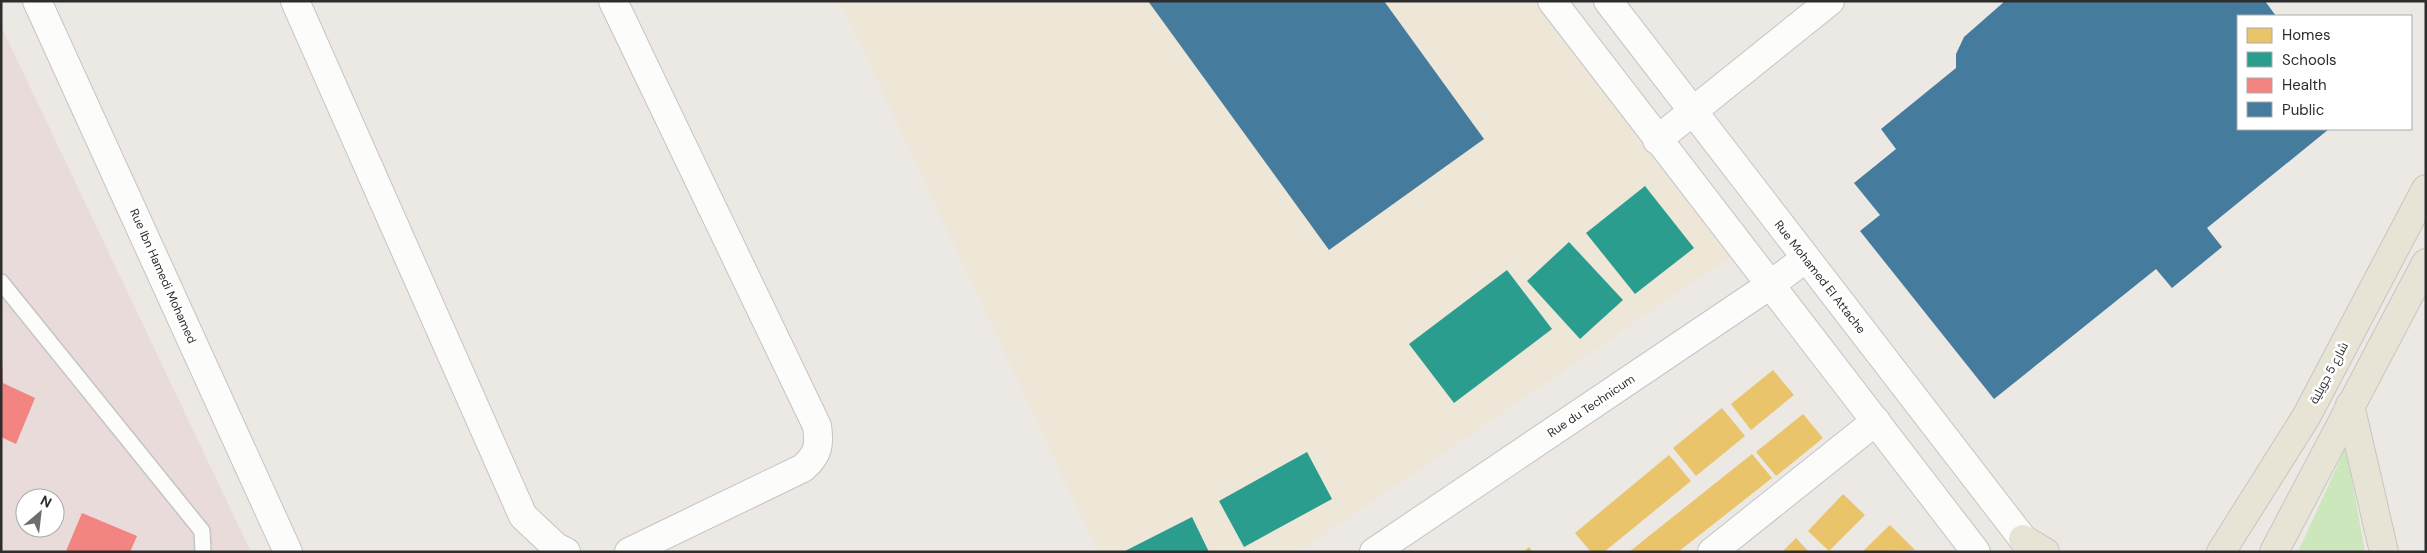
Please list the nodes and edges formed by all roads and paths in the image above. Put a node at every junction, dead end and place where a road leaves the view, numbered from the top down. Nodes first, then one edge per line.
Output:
1 (37, 1) edge
2 (295, 1) edge
3 (613, 1) edge
4 (1552, 1) edge
5 (1608, 1) edge
6 (1830, 1) edge
7 (1693, 112) junction
8 (1657, 140) junction
9 (2426, 189) edge
10 (1806, 258) junction
11 (2426, 263) edge
12 (1, 282) edge
13 (1770, 284) junction
14 (2350, 405) junction
15 (1876, 422) junction
16 (2034, 547) edge
17 (2221, 547) edge
18 (1969, 549) edge
19 (203, 552) edge
20 (288, 552) edge
21 (566, 552) edge
22 (629, 552) edge
23 (1374, 552) edge
24 (1712, 552) edge
25 (2274, 552) edge
26 (2384, 552) edge

1 - 20 street, Rue Ibn Hamedi Mohamed
2 - 21 street
3 - 22 street
4 - 8 street
5 - 7 street, Rue Mohamed El Attache
6 - 7 street
7 - 8 street
7 - 10 street, Rue Mohamed El Attache
8 - 13 street
9 - 17 main road, شارع 5 جويلية
10 - 13 street, Rue du Technicum
10 - 16 street, Rue Mohamed El Attache
11 - 14 main road
12 - 19 lane
13 - 15 street
13 - 23 street, Rue du Technicum
14 - 25 main road
14 - 26 main road
15 - 18 street
15 - 24 street

